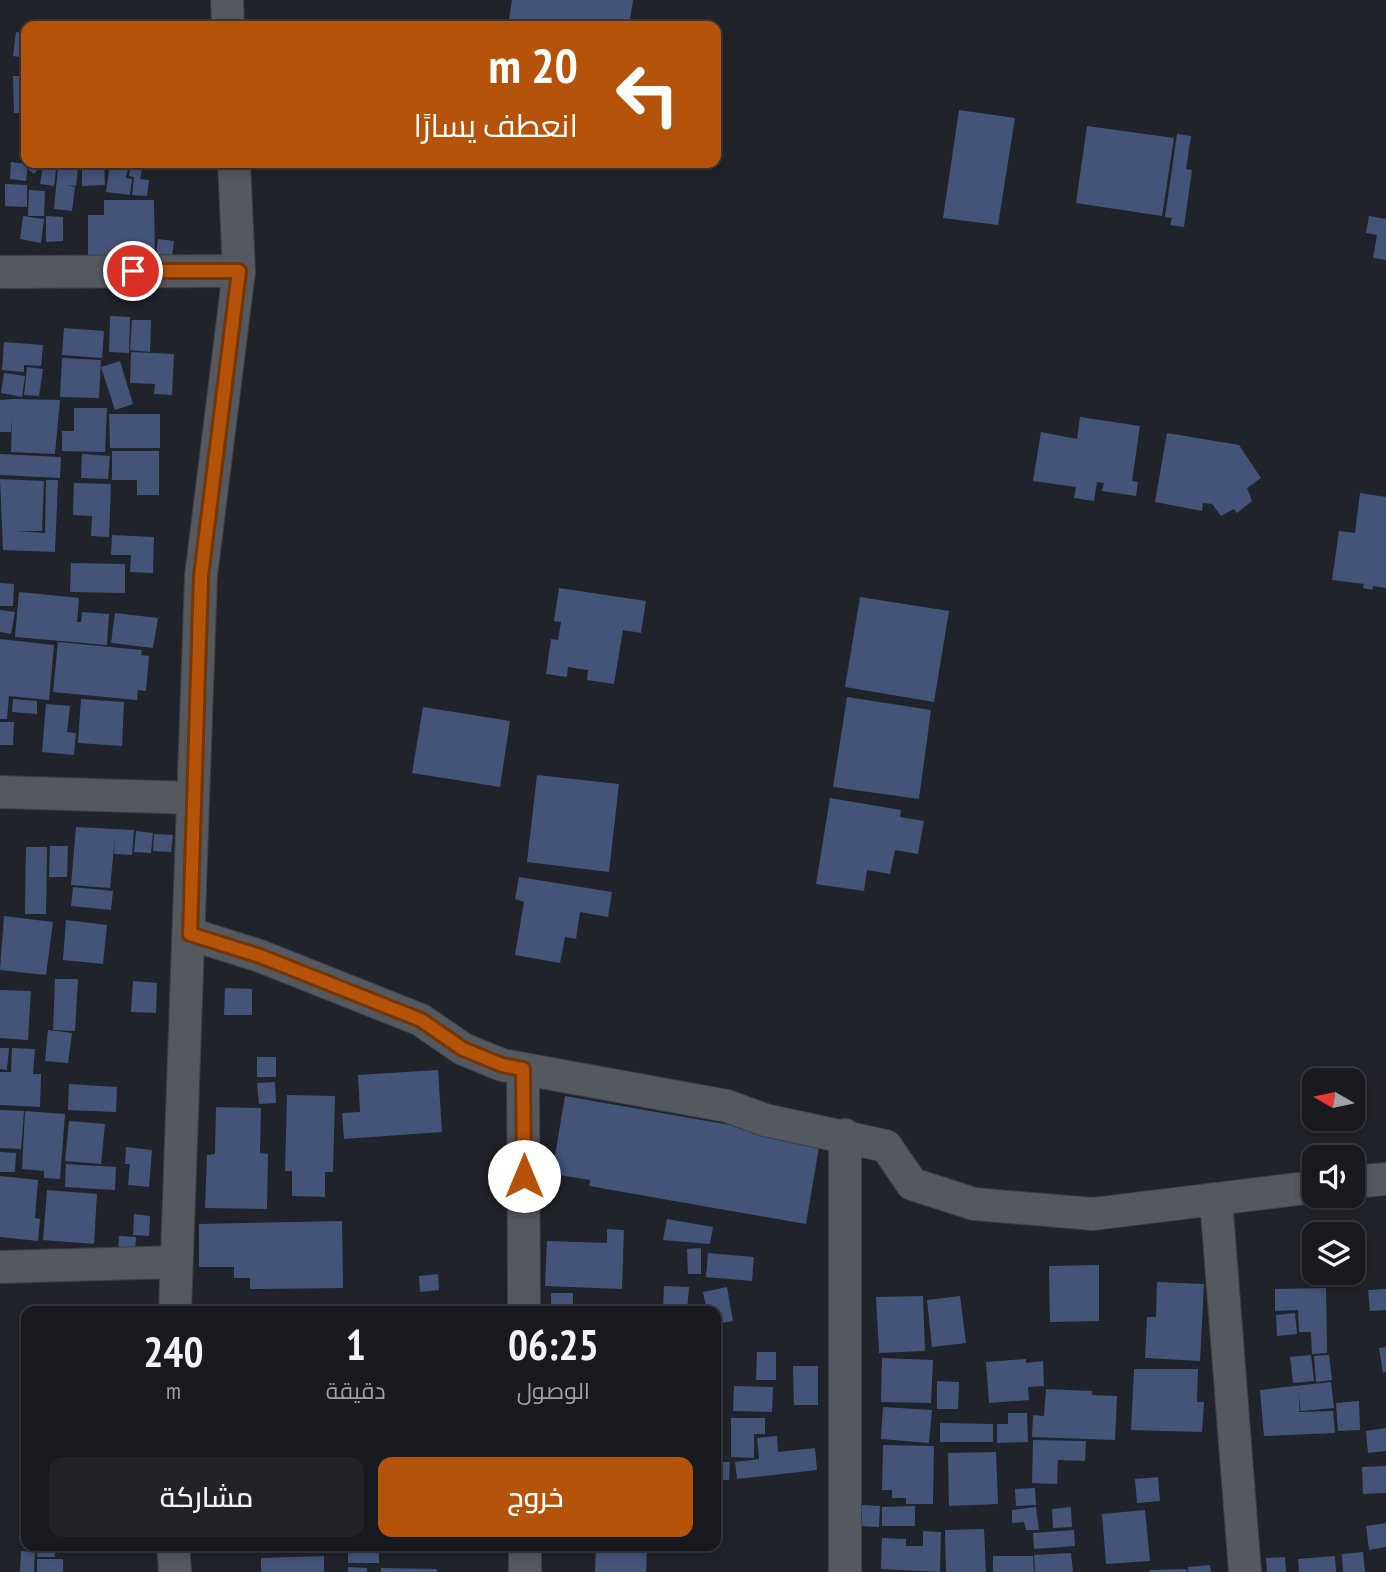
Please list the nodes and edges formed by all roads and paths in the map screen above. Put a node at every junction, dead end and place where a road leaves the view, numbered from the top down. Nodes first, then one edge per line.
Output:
1 (227, 0) edge
2 (228, 21) edge
3 (234, 168) edge
4 (239, 271) junction
5 (0, 272) edge
6 (0, 792) edge
7 (192, 798) junction
8 (190, 934) junction
9 (523, 1069) junction
10 (845, 1135) junction
11 (1386, 1179) edge
12 (1365, 1181) edge
13 (1302, 1188) edge
14 (1216, 1199) junction
15 (176, 1262) junction
16 (0, 1267) edge
17 (175, 1306) edge
18 (524, 1306) edge
19 (173, 1551) edge
20 (525, 1551) edge
21 (175, 1572) edge
22 (525, 1572) edge
23 (845, 1572) edge
24 (1245, 1572) edge

1 - 2 street
3 - 4 street
4 - 5 street
4 - 7 street
6 - 7 street
7 - 8 street
8 - 9 street
8 - 15 street
9 - 10 street
9 - 18 street
10 - 14 street
10 - 23 street
11 - 12 street
13 - 14 street
14 - 24 street
15 - 16 street
15 - 17 street
19 - 21 street
20 - 22 street

